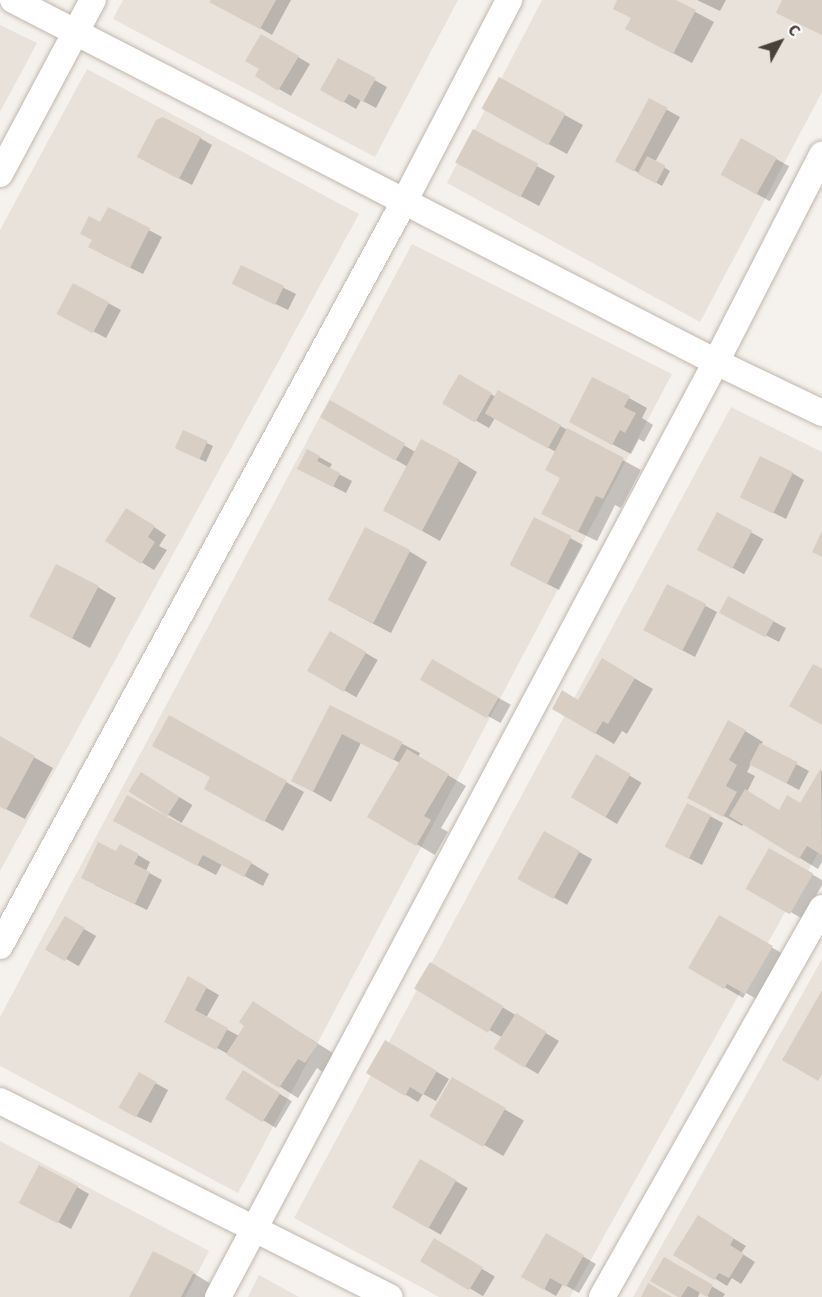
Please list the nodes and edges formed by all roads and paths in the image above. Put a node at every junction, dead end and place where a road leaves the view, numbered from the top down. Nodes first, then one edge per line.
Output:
1 (13, 0) edge
2 (93, 0) edge
3 (508, 0) edge
4 (76, 32) junction
5 (822, 155) edge
6 (0, 174) edge
7 (404, 202) junction
8 (716, 362) junction
9 (822, 412) edge
10 (822, 908) edge
11 (0, 946) edge
12 (0, 1101) edge
13 (254, 1230) junction
14 (218, 1297) edge
15 (388, 1297) edge
16 (603, 1297) edge

1 - 4 street
2 - 4 street
3 - 7 street
4 - 6 street
4 - 7 street
5 - 8 street
7 - 8 street
7 - 11 street
8 - 9 street
8 - 13 street
10 - 16 street
12 - 13 street
13 - 14 street
13 - 15 street

